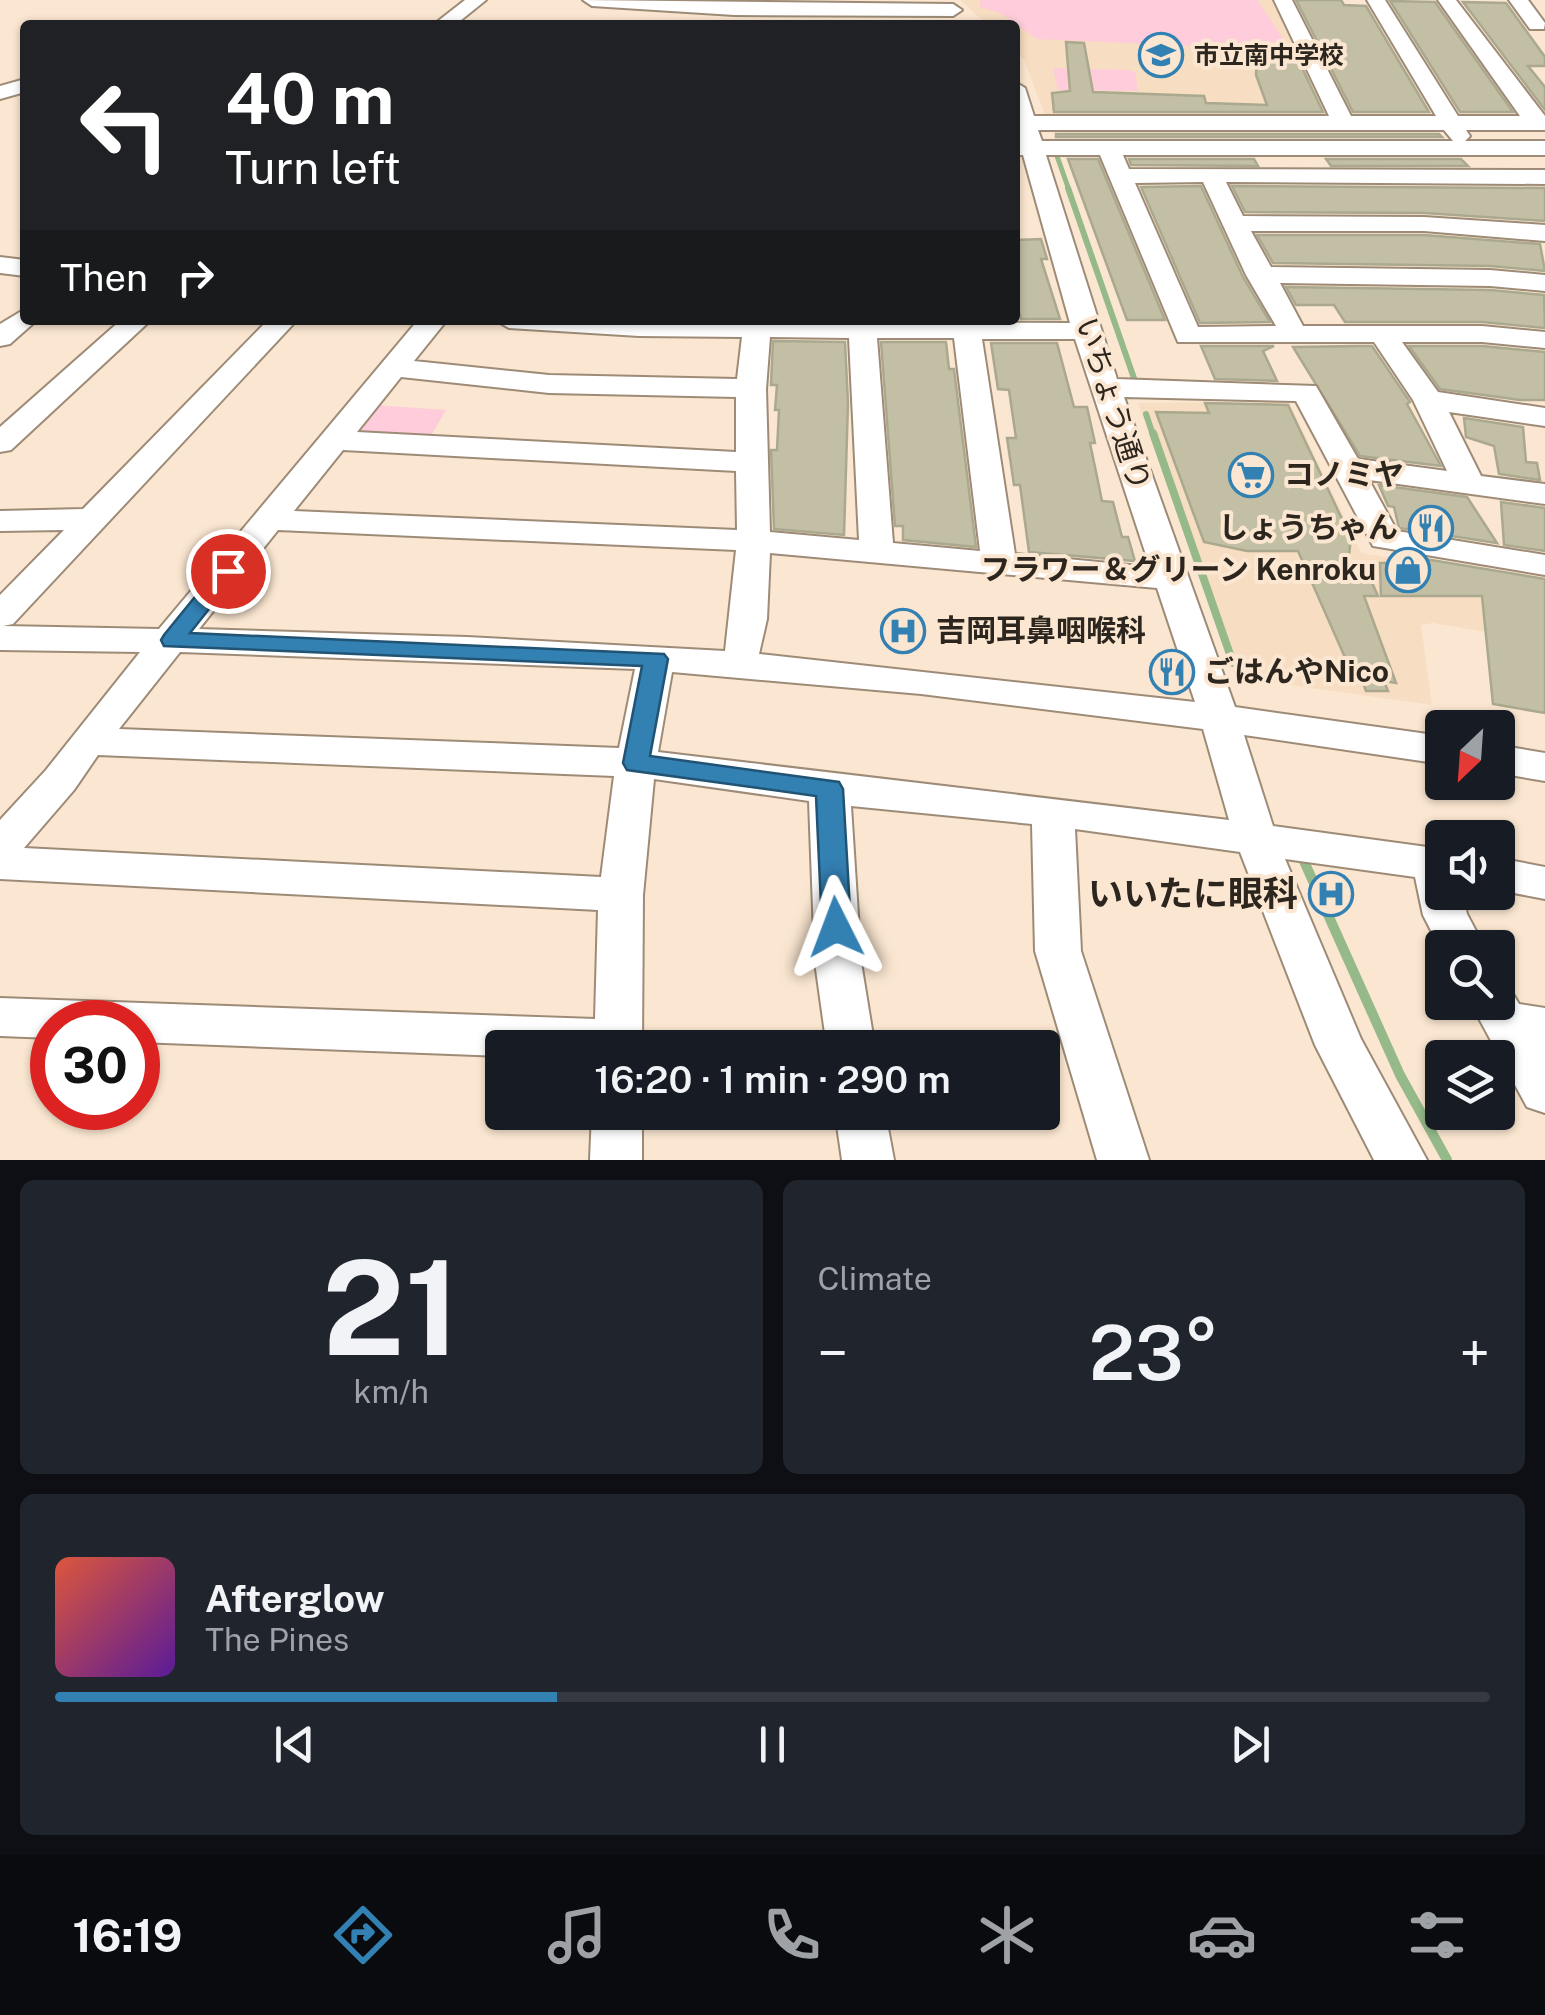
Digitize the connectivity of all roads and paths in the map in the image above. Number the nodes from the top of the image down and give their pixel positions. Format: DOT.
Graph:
graph roads {
  1 [pos="477,0"];
  2 [pos="1282,0"];
  3 [pos="1376,0"];
  4 [pos="1447,0"];
  5 [pos="1518,0"];
  6 [pos="646,2"];
  7 [pos="593,3"];
  8 [pos="834,5"];
  9 [pos="949,5"];
  10 [pos="862,10"];
  11 [pos="666,17"];
  12 [pos="450,20"];
  13 [pos="695,20"];
  14 [pos="876,20"];
  15 [pos="1542,28"];
  16 [pos="1020,114"];
  17 [pos="1343,122"];
  18 [pos="1450,123"];
  19 [pos="1540,123"];
  20 [pos="1025,140"];
  21 [pos="1109,148"];
  22 [pos="1468,148"];
  23 [pos="1545,148"];
  24 [pos="1211,175"];
  25 [pos="1120,176"];
  26 [pos="1489,176"];
  27 [pos="1545,177"];
  28 [pos="1234,223"];
  29 [pos="1545,234"];
  30 [pos="1259,275"];
  31 [pos="1545,283"];
  32 [pos="20,322"];
  33 [pos="131,325"];
  34 [pos="278,325"];
  35 [pos="429,325"];
  36 [pos="590,325"];
  37 [pos="727,325"];
  38 [pos="757,325"];
  39 [pos="862,325"];
  40 [pos="965,325"];
  41 [pos="982,325"];
  42 [pos="1086,331"];
  43 [pos="1294,334"];
  44 [pos="1188,336"];
  45 [pos="1384,337"];
  46 [pos="0,338"];
  47 [pos="1545,340"];
  48 [pos="394,368"];
  49 [pos="751,388"];
  50 [pos="1108,388"];
  51 [pos="1211,390"];
  52 [pos="1428,400"];
  53 [pos="1545,416"];
  54 [pos="332,440"];
  55 [pos="0,444"];
  56 [pos="755,462"];
  57 [pos="1344,467"];
  58 [pos="1470,483"];
  59 [pos="1545,494"];
  60 [pos="93,519"];
  61 [pos="268,520"];
  62 [pos="0,521"];
  63 [pos="753,541"];
  64 [pos="876,552"];
  65 [pos="999,563"];
  66 [pos="1545,565"];
  67 [pos="1171,579"];
  68 [pos="0,619"];
  69 [pos="180,631"];
  70 [pos="0,638"];
  71 [pos="743,651"];
  72 [pos="656,659"];
  73 [pos="1216,706"];
  74 [pos="1425,728"];
  75 [pos="87,741"];
  76 [pos="1515,742"];
  77 [pos="1545,746"];
  78 [pos="1425,747"];
  79 [pos="1515,762"];
  80 [pos="636,763"];
  81 [pos="1545,767"];
  82 [pos="829,789"];
  83 [pos="1054,811"];
  84 [pos="1255,837"];
  85 [pos="0,848"];
  86 [pos="1425,862"];
  87 [pos="0,863"];
  88 [pos="1515,877"];
  89 [pos="1545,883"];
  90 [pos="621,895"];
  91 [pos="0,1016"];
  92 [pos="1514,1020"];
  93 [pos="618,1030"];
  94 [pos="848,1030"];
  95 [pos="485,1038"];
  96 [pos="1545,1092"];
  97 [pos="616,1130"];
  98 [pos="863,1130"];
  99 [pos="616,1160"];
  100 [pos="868,1160"];
  101 [pos="1123,1160"];
  102 [pos="1401,1160"];
  1 -- 12 [label="street"];
  2 -- 17 [label="street"];
  3 -- 18 [label="street"];
  4 -- 19 [label="street"];
  5 -- 15 [label="street"];
  6 -- 7 [label="street"];
  6 -- 11 [label="street"];
  8 -- 10 [label="street"];
  8 -- 11 [label="street"];
  9 -- 10 [label="street"];
  10 -- 14 [label="street"];
  11 -- 13 [label="street"];
  16 -- 20 [label="street, いちょう通り"];
  17 -- 18 [label="street"];
  17 -- 20 [label="street"];
  18 -- 19 [label="street"];
  18 -- 22 [label="street"];
  20 -- 21 [label="street"];
  20 -- 42 [label="street, いちょう通り"];
  21 -- 22 [label="street"];
  21 -- 25 [label="street"];
  22 -- 23 [label="street"];
  22 -- 26 [label="street"];
  24 -- 25 [label="street"];
  24 -- 26 [label="street"];
  24 -- 28 [label="street"];
  25 -- 44 [label="street"];
  26 -- 27 [label="street"];
  28 -- 29 [label="street"];
  28 -- 30 [label="street"];
  30 -- 31 [label="street"];
  30 -- 43 [label="street"];
  32 -- 46 [label="street"];
  33 -- 55 [label="street"];
  34 -- 60 [label="street"];
  35 -- 48 [label="street"];
  36 -- 37 [label="street"];
  38 -- 49 [label="street"];
  39 -- 64 [label="street"];
  40 -- 65 [label="street"];
  41 -- 42 [label="street"];
  42 -- 50 [label="street, いちょう通り"];
  43 -- 44 [label="street"];
  43 -- 45 [label="street"];
  44 -- 51 [label="street"];
  45 -- 47 [label="street"];
  45 -- 52 [label="street"];
  48 -- 49 [label="street"];
  48 -- 54 [label="street"];
  49 -- 56 [label="street"];
  50 -- 51 [label="street"];
  50 -- 67 [label="street, いちょう通り"];
  51 -- 57 [label="street"];
  52 -- 53 [label="street"];
  52 -- 58 [label="street"];
  54 -- 56 [label="street"];
  54 -- 61 [label="street"];
  56 -- 63 [label="street"];
  57 -- 58 [label="street"];
  57 -- 66 [label="street"];
  58 -- 59 [label="street"];
  60 -- 62 [label="street"];
  60 -- 68 [label="street"];
  61 -- 63 [label="street"];
  61 -- 69 [label="street"];
  63 -- 64 [label="street"];
  63 -- 71 [label="street"];
  64 -- 65 [label="street"];
  65 -- 67 [label="street"];
  67 -- 73 [label="street, いちょう通り"];
  68 -- 69 [label="street"];
  69 -- 70 [label="street"];
  69 -- 71 [label="street"];
  69 -- 72 [label="street"];
  69 -- 75 [label="street"];
  71 -- 73 [label="street"];
  72 -- 73 [label="street"];
  72 -- 80 [label="street"];
  73 -- 74 [label="street"];
  73 -- 78 [label="street"];
  73 -- 84 [label="street, いちょう通り"];
  75 -- 80 [label="street"];
  75 -- 85 [label="street"];
  76 -- 77 [label="street"];
  79 -- 81 [label="street"];
  80 -- 82 [label="street"];
  80 -- 90 [label="street"];
  82 -- 83 [label="street"];
  82 -- 94 [label="street"];
  83 -- 84 [label="street"];
  83 -- 101 [label="street"];
  84 -- 86 [label="street"];
  84 -- 102 [label="street, いちょう通り"];
  87 -- 90 [label="street"];
  88 -- 89 [label="street"];
  90 -- 93 [label="street"];
  91 -- 95 [label="street"];
  92 -- 96 [label="street"];
  97 -- 99 [label="street"];
  98 -- 100 [label="street"];
}
